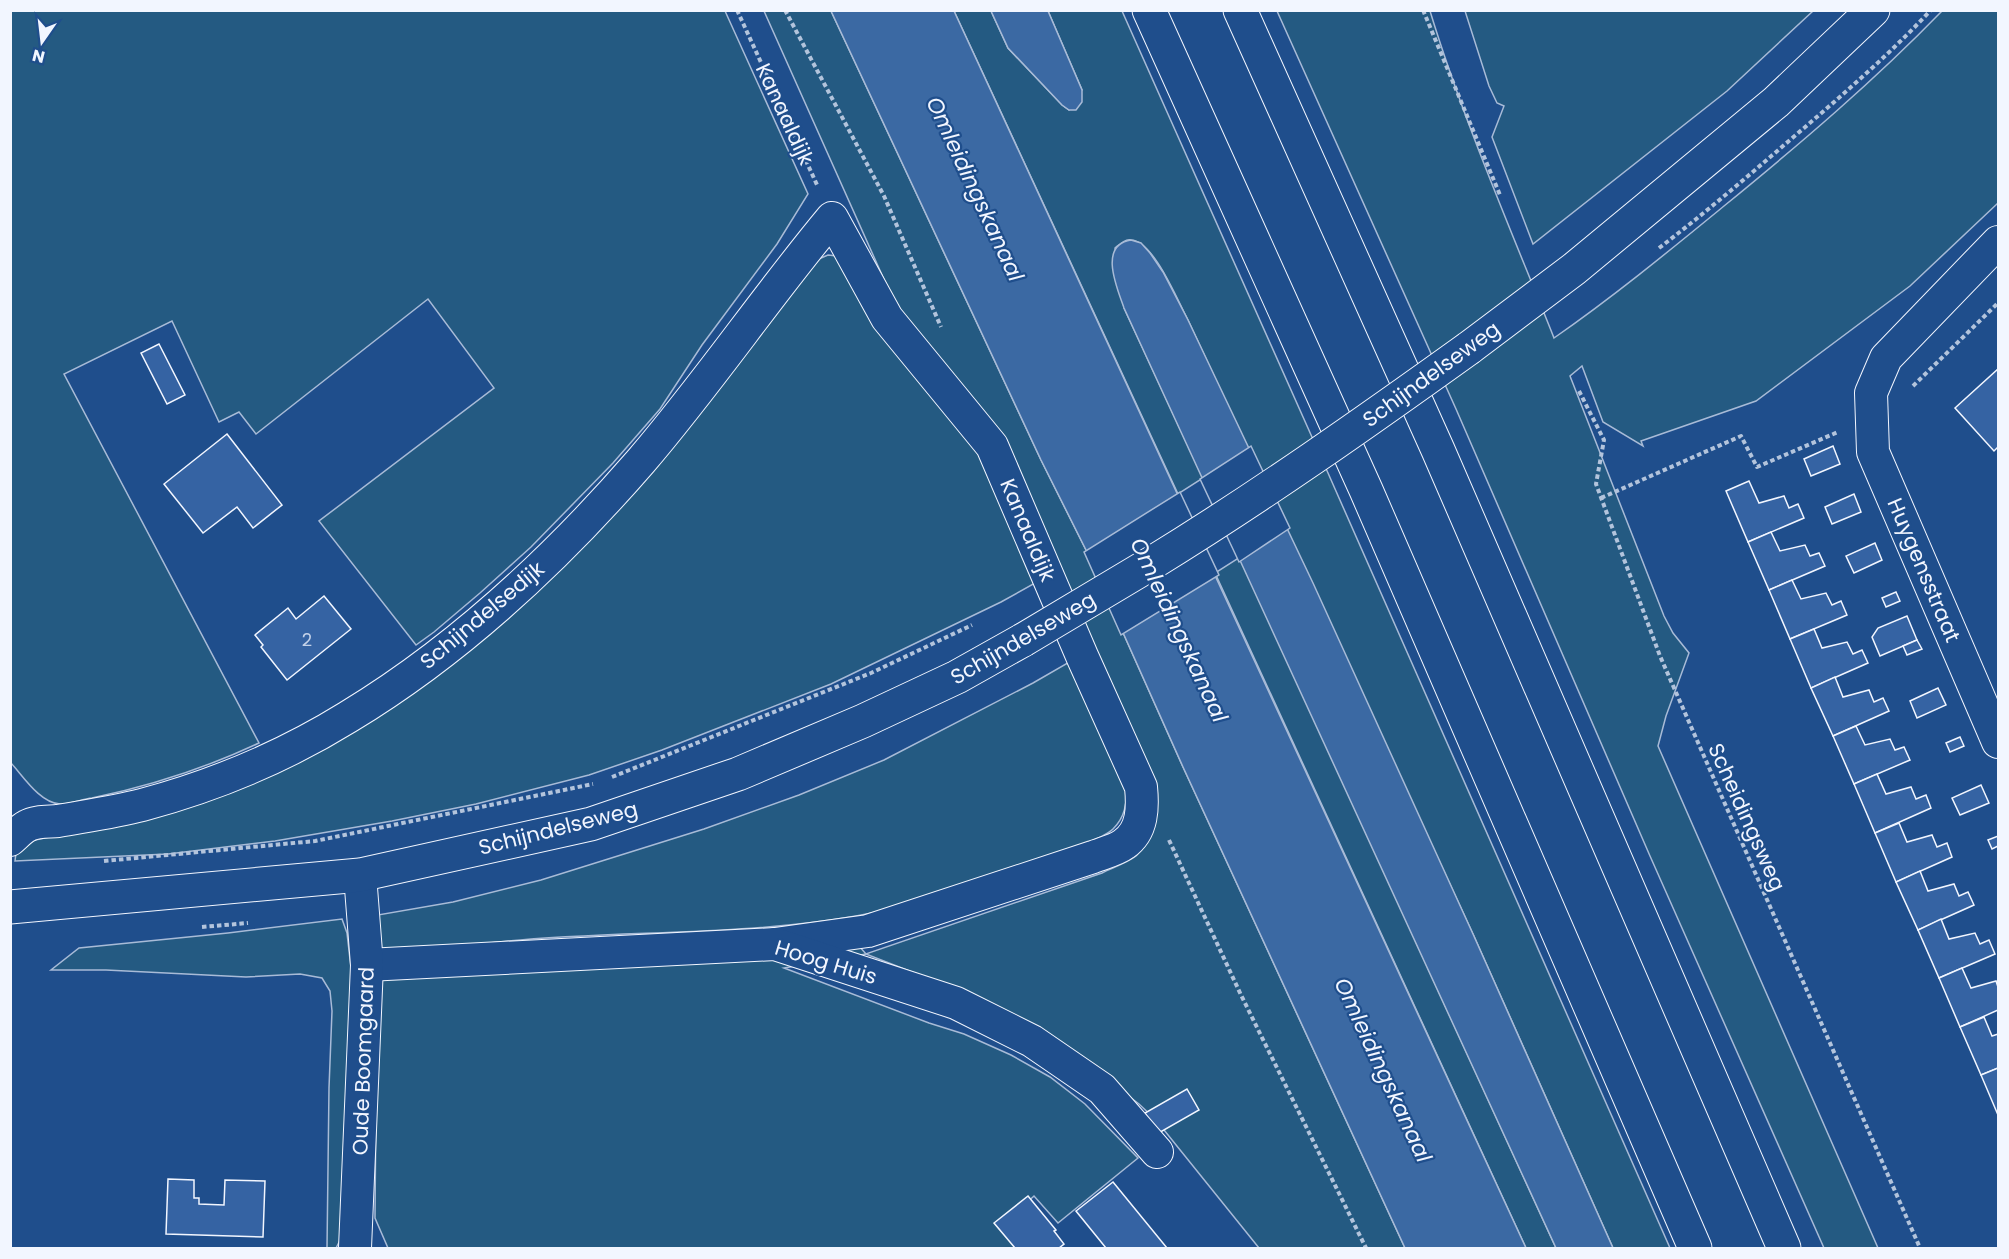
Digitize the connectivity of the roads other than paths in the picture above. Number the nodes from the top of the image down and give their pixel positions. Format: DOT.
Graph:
graph roads {
  1 [pos="1149,10"];
  2 [pos="1240,10"];
  3 [pos="1873,10"];
  4 [pos="832,218"];
  5 [pos="1998,242"];
  6 [pos="1998,742"];
  7 [pos="10,840"];
  8 [pos="360,875"];
  9 [pos="10,907"];
  10 [pos="775,944"];
  11 [pos="367,965"];
  12 [pos="1157,1152"];
  13 [pos="355,1248"];
  14 [pos="1695,1248"];
  15 [pos="1784,1248"];
  1 -- 14 [label="main road"];
  2 -- 15 [label="main road"];
  3 -- 8 [label="main road, Schijndelseweg, bridge"];
  4 -- 7 [label="street, Schijndelsedijk"];
  4 -- 10 [label="street, Kanaaldijk"];
  5 -- 6 [label="street, Huygensstraat"];
  8 -- 9 [label="main road, Schijndelseweg"];
  8 -- 11 [label="street, Oude Boomgaard"];
  10 -- 11 [label="street, Hoog Huis"];
  10 -- 12 [label="street, Hoog Huis"];
  11 -- 13 [label="street, Oude Boomgaard"];
}
